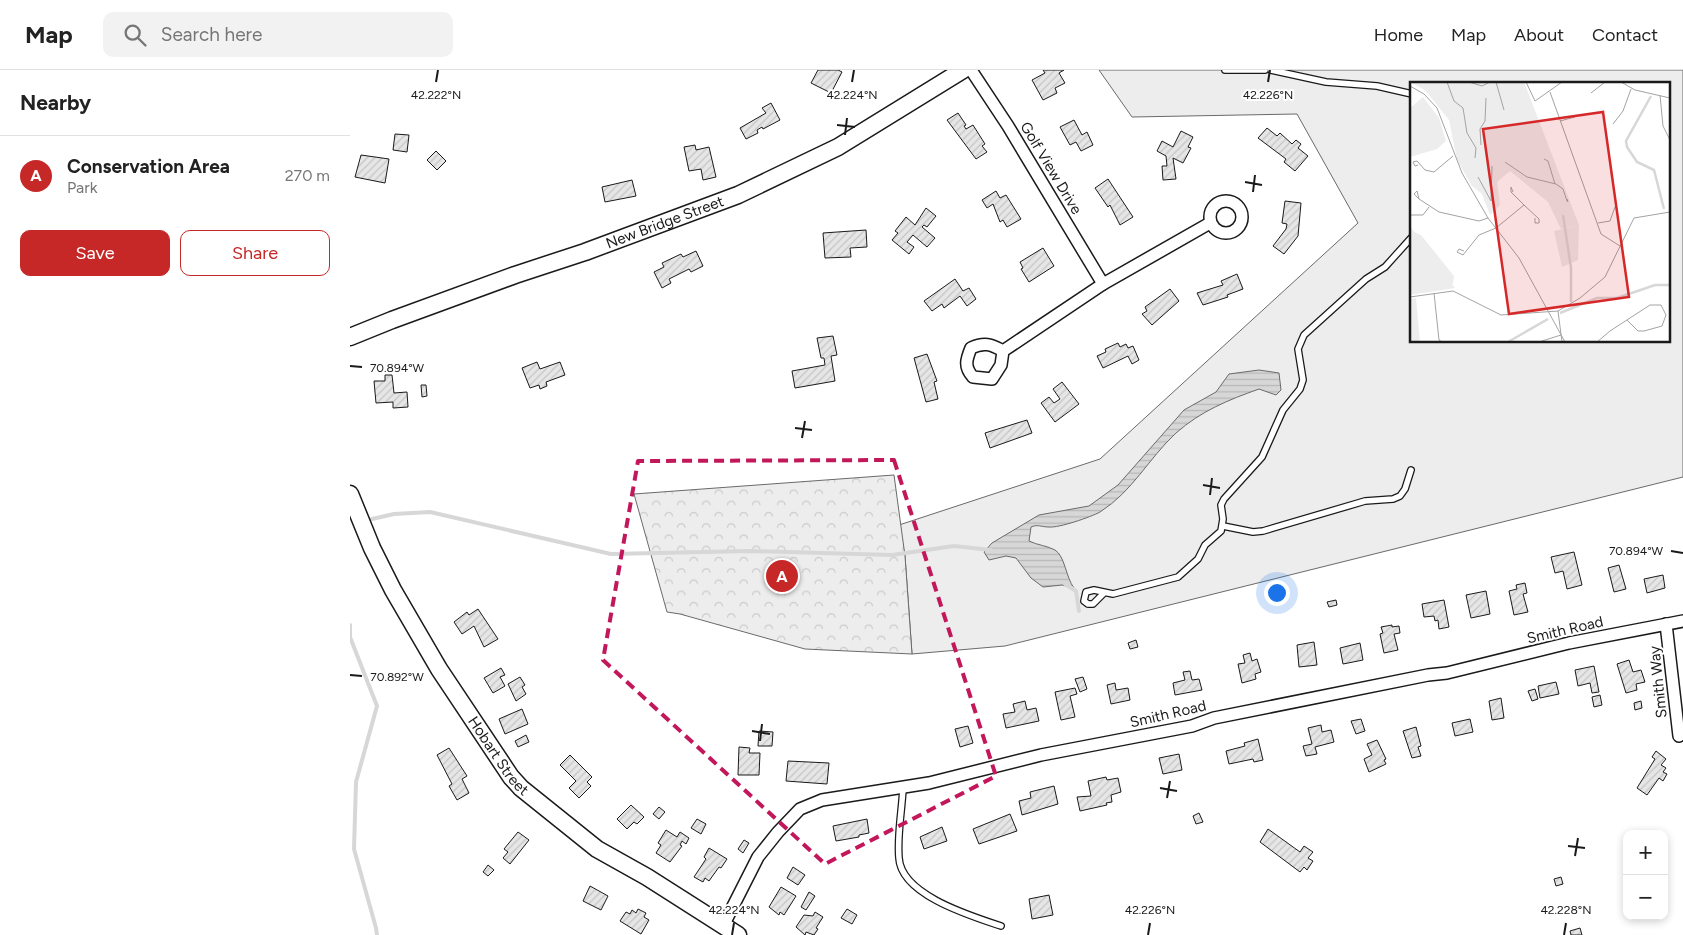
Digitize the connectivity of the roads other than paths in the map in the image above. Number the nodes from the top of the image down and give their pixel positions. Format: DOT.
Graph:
graph roads {
  1 [pos="963,70"];
  2 [pos="971,70"];
  3 [pos="1225,70"];
  4 [pos="1265,70"];
  5 [pos="1271,70"];
  6 [pos="1410,94"];
  7 [pos="1210,223"];
  8 [pos="1410,239"];
  9 [pos="1103,284"];
  10 [pos="350,338"];
  11 [pos="1003,351"];
  12 [pos="1411,470"];
  13 [pos="350,494"];
  14 [pos="1223,526"];
  15 [pos="1104,592"];
  16 [pos="1683,621"];
  17 [pos="1666,624"];
  18 [pos="1679,736"];
  19 [pos="903,788"];
  20 [pos="723,926"];
  21 [pos="1001,926"];
  22 [pos="738,935"];
  1 -- 10 [label="street, New Bridge Street"];
  2 -- 9 [label="street, Golf View Drive"];
  3 -- 4 [label="lane"];
  5 -- 6 [label="lane"];
  7 -- 9 [label="street"];
  8 -- 14 [label="lane"];
  9 -- 11 [label="street"];
  12 -- 14 [label="lane"];
  13 -- 20 [label="street, Hobart Street"];
  14 -- 15 [label="lane"];
  16 -- 17 [label="street, Smith Road"];
  17 -- 18 [label="street, Smith Way"];
  17 -- 19 [label="street, Smith Road"];
  19 -- 20 [label="street, Smith Road"];
  19 -- 21 [label="lane"];
  20 -- 22 [label="street, Hobart Street"];
}
